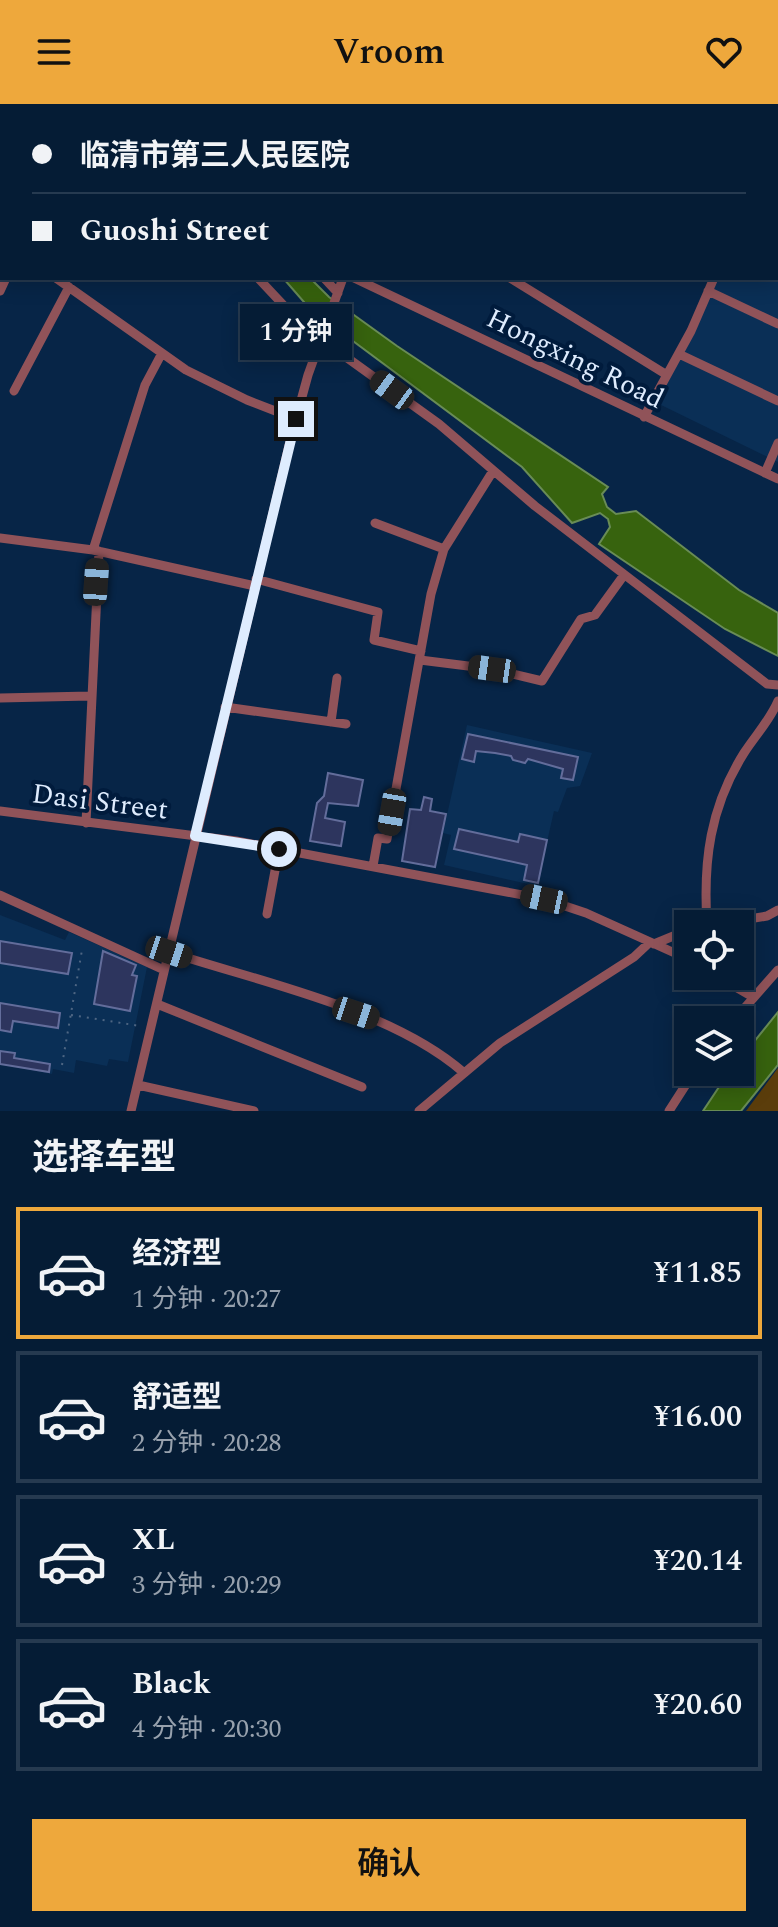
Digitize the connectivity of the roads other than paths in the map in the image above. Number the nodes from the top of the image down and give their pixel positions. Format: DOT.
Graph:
graph roads {
  1 [pos="59,280"];
  2 [pos="260,280"];
  3 [pos="326,280"];
  4 [pos="342,280"];
  5 [pos="358,280"];
  6 [pos="513,280"];
  7 [pos="713,280"];
  8 [pos="69,287"];
  9 [pos="708,291"];
  10 [pos="338,293"];
  11 [pos="778,324"];
  12 [pos="321,339"];
  13 [pos="162,353"];
  14 [pos="679,354"];
  15 [pos="667,375"];
  16 [pos="14,391"];
  17 [pos="778,401"];
  18 [pos="644,417"];
  19 [pos="296,419"];
  20 [pos="778,443"];
  21 [pos="493,471"];
  22 [pos="765,473"];
  23 [pos="778,479"];
  24 [pos="375,523"];
  25 [pos="0,538"];
  26 [pos="444,549"];
  27 [pos="96,551"];
  28 [pos="624,575"];
  29 [pos="255,583"];
  30 [pos="421,655"];
  31 [pos="337,678"];
  32 [pos="772,685"];
  33 [pos="778,693"];
  34 [pos="90,696"];
  35 [pos="0,698"];
  36 [pos="778,702"];
  37 [pos="225,707"];
  38 [pos="331,722"];
  39 [pos="346,724"];
  40 [pos="0,811"];
  41 [pos="86,823"];
  42 [pos="195,836"];
  43 [pos="279,849"];
  44 [pos="373,866"];
  45 [pos="0,895"];
  46 [pos="707,910"];
  47 [pos="778,910"];
  48 [pos="267,914"];
  49 [pos="754,918"];
  50 [pos="674,935"];
  51 [pos="652,943"];
  52 [pos="169,952"];
  53 [pos="674,953"];
  54 [pos="164,970"];
  55 [pos="778,970"];
  56 [pos="741,990"];
  57 [pos="753,997"];
  58 [pos="157,1004"];
  59 [pos="746,1006"];
  60 [pos="463,1072"];
  61 [pos="138,1085"];
  62 [pos="685,1086"];
  63 [pos="362,1087"];
  64 [pos="131,1111"];
  65 [pos="254,1111"];
  66 [pos="419,1111"];
  67 [pos="669,1111"];
  1 -- 8 [label="street"];
  2 -- 12 [label="street"];
  3 -- 10 [label="street"];
  4 -- 10 [label="street"];
  5 -- 18 [label="street, Hongxing Road"];
  6 -- 15 [label="street"];
  7 -- 9 [label="street"];
  8 -- 13 [label="street"];
  8 -- 16 [label="street"];
  9 -- 11 [label="street"];
  9 -- 14 [label="street"];
  10 -- 12 [label="street"];
  12 -- 19 [label="street"];
  12 -- 21 [label="street"];
  13 -- 19 [label="street"];
  13 -- 27 [label="street"];
  14 -- 15 [label="street"];
  14 -- 17 [label="street"];
  15 -- 18 [label="street"];
  18 -- 22 [label="street, Hongxing Road"];
  19 -- 29 [label="street"];
  20 -- 22 [label="street"];
  21 -- 26 [label="street"];
  21 -- 28 [label="street"];
  22 -- 23 [label="street, Hongxing Road"];
  24 -- 26 [label="street"];
  25 -- 27 [label="street"];
  26 -- 30 [label="street"];
  27 -- 29 [label="street"];
  27 -- 34 [label="street"];
  28 -- 30 [label="street"];
  28 -- 32 [label="street"];
  29 -- 30 [label="street"];
  29 -- 37 [label="street"];
  30 -- 44 [label="street"];
  31 -- 38 [label="street"];
  32 -- 33 [label="street"];
  34 -- 35 [label="street"];
  34 -- 41 [label="street"];
  36 -- 46 [label="street"];
  37 -- 38 [label="street"];
  37 -- 42 [label="street"];
  38 -- 39 [label="street"];
  40 -- 41 [label="street, Dasi Street"];
  41 -- 42 [label="street, Dasi Street"];
  42 -- 43 [label="street, Dasi Street"];
  42 -- 52 [label="street"];
  43 -- 44 [label="street, Dasi Street"];
  43 -- 48 [label="street"];
  44 -- 51 [label="street, Dasi Street"];
  45 -- 54 [label="street"];
  47 -- 49 [label="street"];
  50 -- 51 [label="street"];
  51 -- 53 [label="street, Dasi Street"];
  51 -- 60 [label="street"];
  52 -- 54 [label="street"];
  52 -- 60 [label="street"];
  54 -- 58 [label="street"];
  55 -- 57 [label="street"];
  56 -- 57 [label="street"];
  57 -- 59 [label="street"];
  58 -- 61 [label="street"];
  58 -- 63 [label="street"];
  60 -- 66 [label="street"];
  61 -- 64 [label="street"];
  61 -- 65 [label="street"];
  62 -- 67 [label="street"];
}
